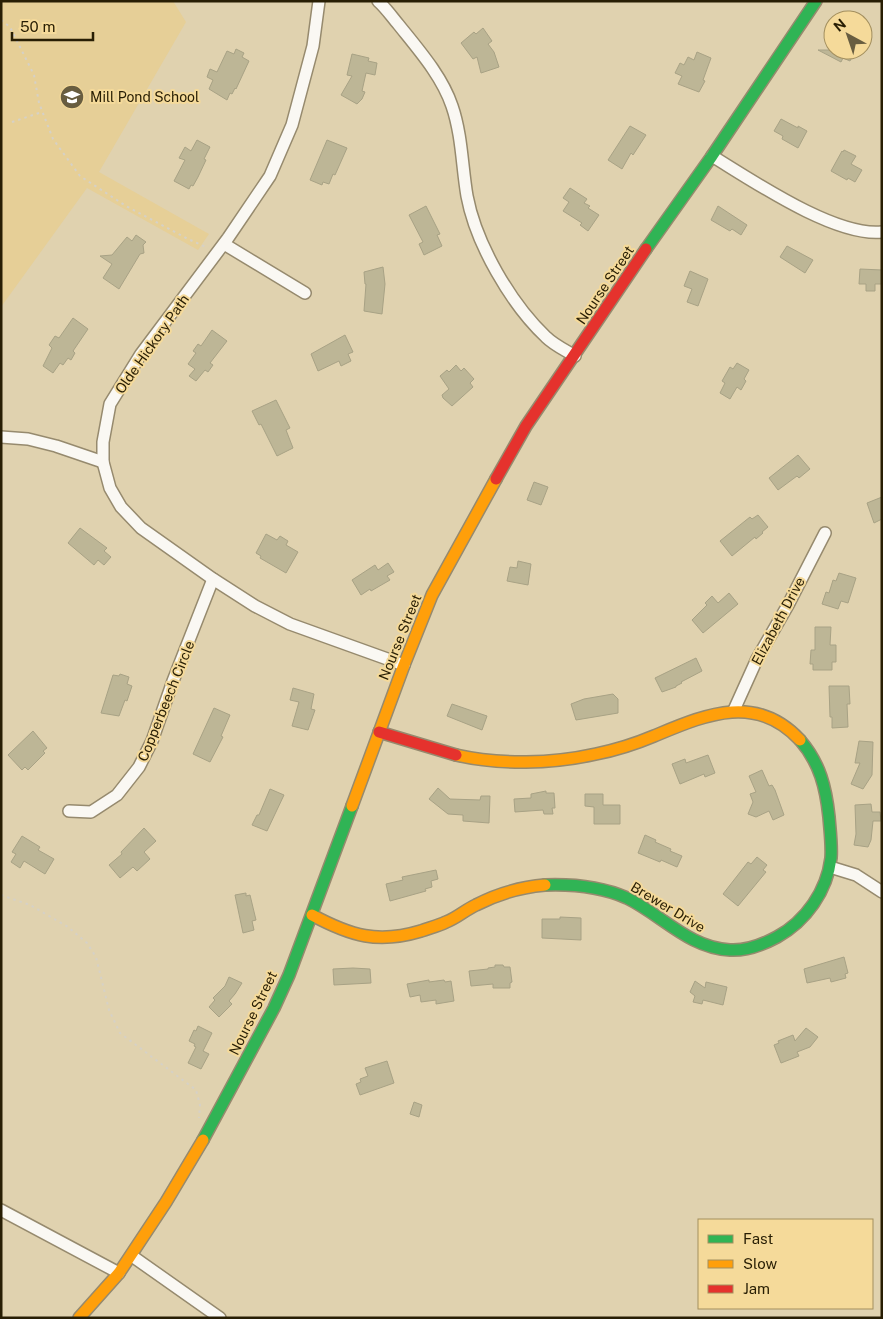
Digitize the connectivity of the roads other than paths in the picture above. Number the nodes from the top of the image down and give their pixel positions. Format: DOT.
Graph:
graph roads {
  1 [pos="319,1"];
  2 [pos="378,1"];
  3 [pos="816,1"];
  4 [pos="712,156"];
  5 [pos="882,232"];
  6 [pos="221,248"];
  7 [pos="304,293"];
  8 [pos="575,356"];
  9 [pos="1,437"];
  10 [pos="103,462"];
  11 [pos="825,533"];
  12 [pos="213,579"];
  13 [pos="404,665"];
  14 [pos="734,710"];
  15 [pos="379,732"];
  16 [pos="69,812"];
  17 [pos="830,867"];
  18 [pos="882,892"];
  19 [pos="312,915"];
  20 [pos="1,1210"];
  21 [pos="132,1256"];
  22 [pos="120,1273"];
  23 [pos="79,1318"];
  24 [pos="220,1318"];
  1 -- 6 [label="street, Olde Hickory Path"];
  2 -- 8 [label="street"];
  3 -- 4 [label="main road, Nourse Street"];
  4 -- 5 [label="street"];
  4 -- 8 [label="main road, Nourse Street"];
  6 -- 7 [label="street"];
  6 -- 10 [label="street, Olde Hickory Path"];
  8 -- 13 [label="main road, Nourse Street"];
  9 -- 10 [label="street"];
  10 -- 12 [label="street, Olde Hickory Path"];
  11 -- 14 [label="street, Elizabeth Drive"];
  12 -- 13 [label="street, Olde Hickory Path"];
  12 -- 16 [label="street, Copperbeech Circle"];
  13 -- 15 [label="main road, Nourse Street"];
  14 -- 15 [label="main road, Brewer Drive"];
  14 -- 17 [label="main road, Brewer Drive"];
  15 -- 19 [label="main road, Nourse Street"];
  17 -- 18 [label="street"];
  17 -- 19 [label="main road, Brewer Drive"];
  19 -- 21 [label="main road, Nourse Street"];
  20 -- 22 [label="street"];
  21 -- 22 [label="main road, Nourse Street"];
  21 -- 24 [label="street"];
  22 -- 23 [label="main road, Nourse Street"];
}
